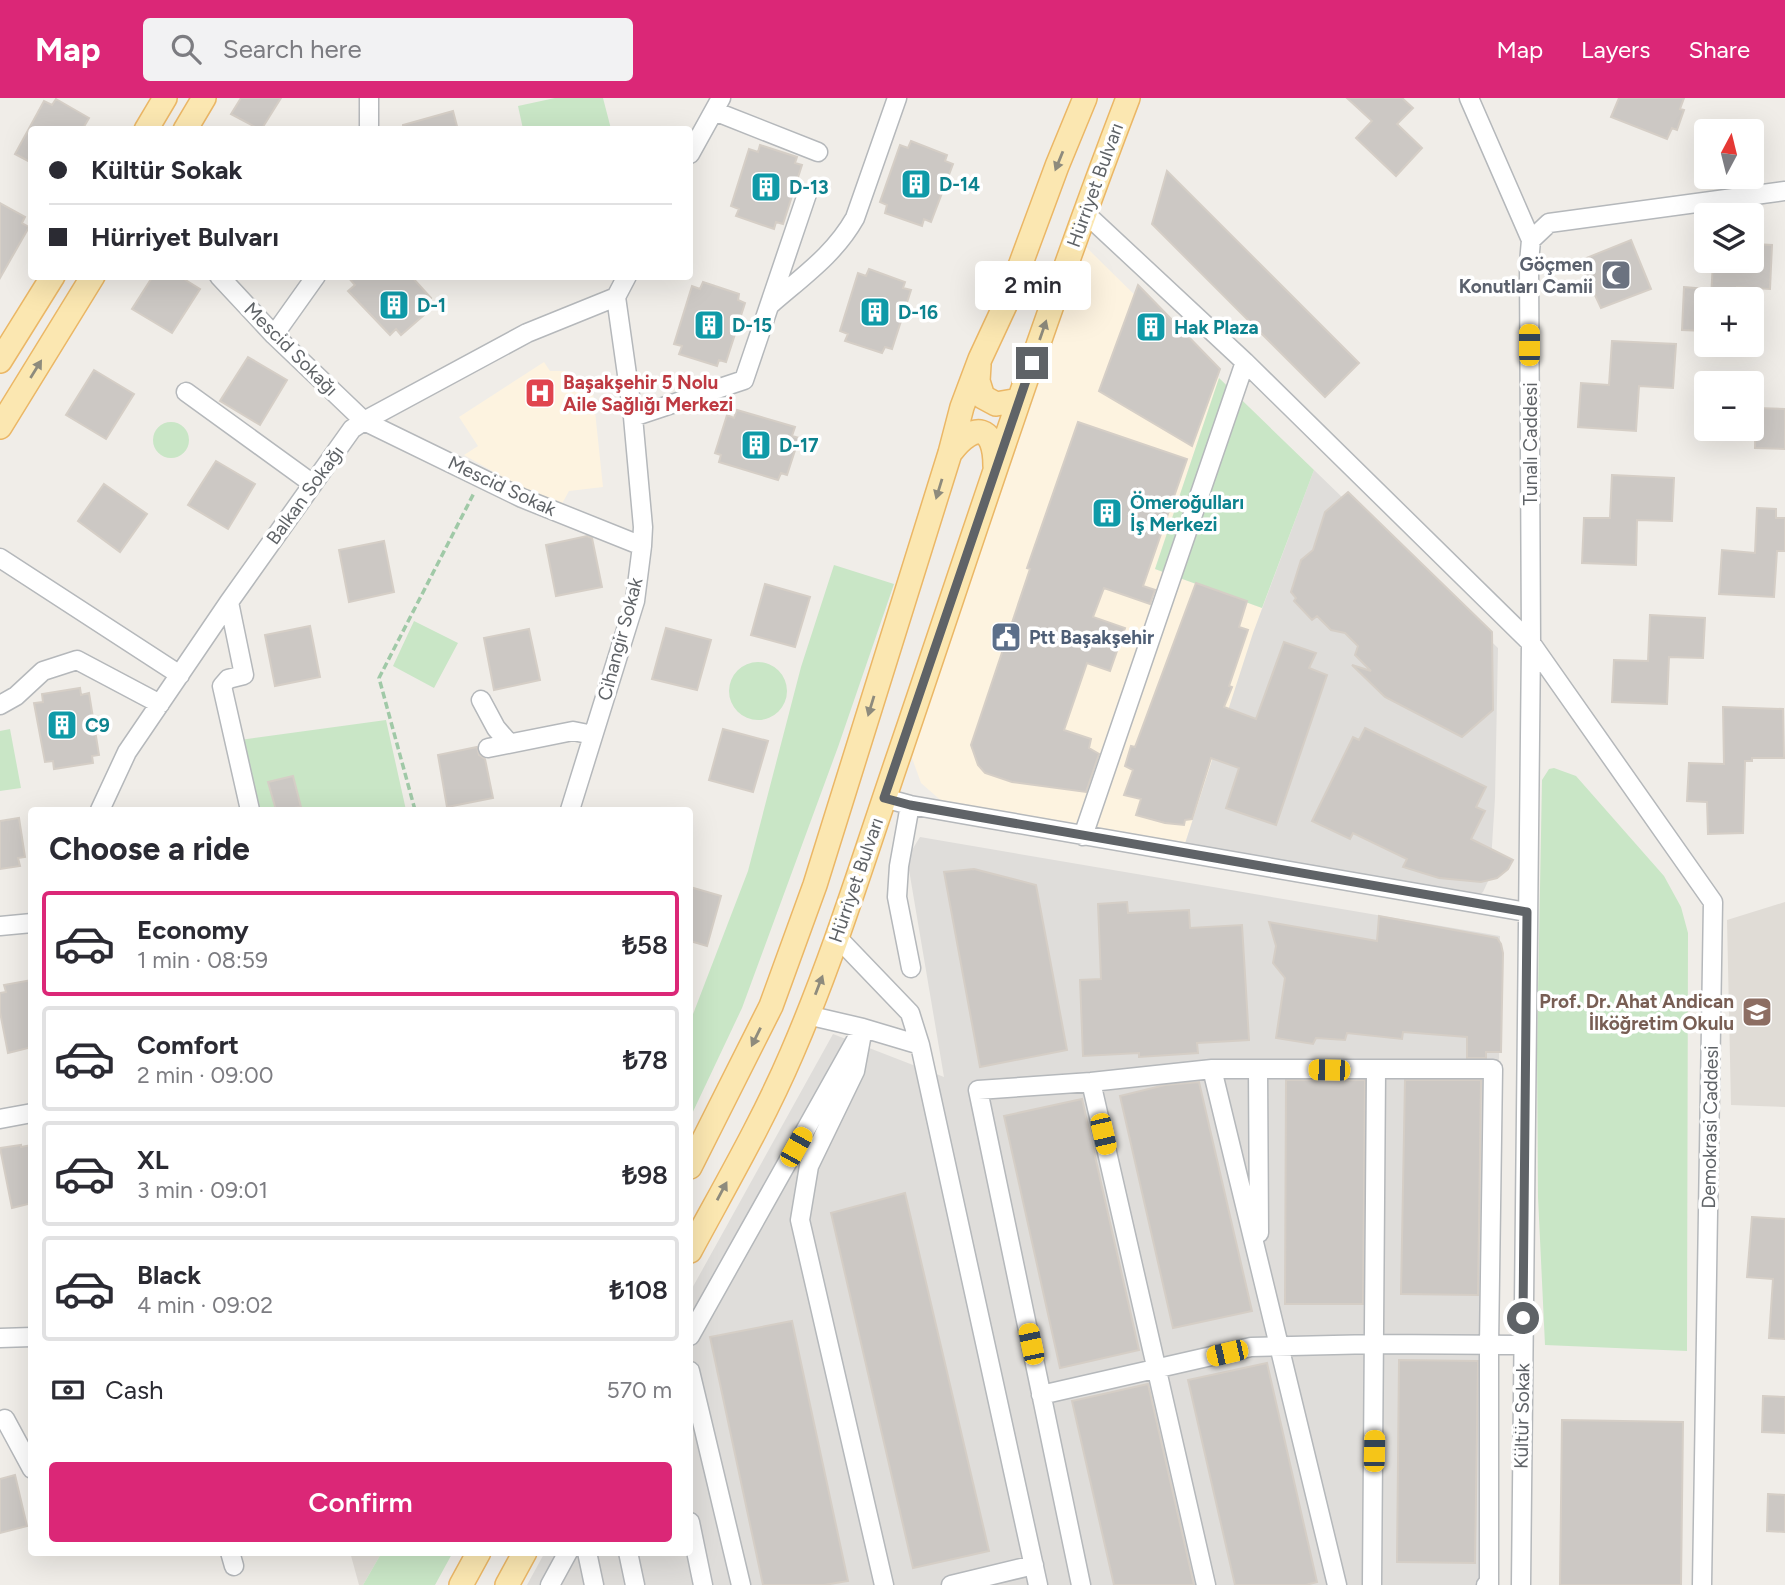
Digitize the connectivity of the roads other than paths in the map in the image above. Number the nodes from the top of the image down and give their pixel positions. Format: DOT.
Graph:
graph roads {
  1 [pos="165,98"];
  2 [pos="204,98"];
  3 [pos="369,98"];
  4 [pos="897,98"];
  5 [pos="1085,98"];
  6 [pos="1128,98"];
  7 [pos="1469,98"];
  8 [pos="717,105"];
  9 [pos="148,126"];
  10 [pos="187,126"];
  11 [pos="369,126"];
  12 [pos="693,149"];
  13 [pos="818,152"];
  14 [pos="1785,191"];
  15 [pos="807,194"];
  16 [pos="1084,212"];
  17 [pos="1531,240"];
  18 [pos="51,280"];
  19 [pos="91,280"];
  20 [pos="223,280"];
  21 [pos="313,280"];
  22 [pos="625,280"];
  23 [pos="616,297"];
  24 [pos="771,304"];
  25 [pos="274,335"];
  26 [pos="980,359"];
  27 [pos="0,361"];
  28 [pos="1245,362"];
  29 [pos="186,392"];
  30 [pos="1019,400"];
  31 [pos="633,417"];
  32 [pos="364,421"];
  33 [pos="0,427"];
  34 [pos="950,453"];
  35 [pos="996,472"];
  36 [pos="313,484"];
  37 [pos="642,546"];
  38 [pos="0,558"];
  39 [pos="229,602"];
  40 [pos="1531,643"];
  41 [pos="180,675"];
  42 [pos="481,700"];
  43 [pos="160,704"];
  44 [pos="0,705"];
  45 [pos="593,735"];
  46 [pos="509,743"];
  47 [pos="488,748"];
  48 [pos="884,798"];
  49 [pos="910,805"];
  50 [pos="101,807"];
  51 [pos="249,807"];
  52 [pos="571,807"];
  53 [pos="1083,836"];
  54 [pos="1527,912"];
  55 [pos="28,923"];
  56 [pos="0,926"];
  57 [pos="838,938"];
  58 [pos="911,968"];
  59 [pos="807,1016"];
  60 [pos="863,1028"];
  61 [pos="920,1045"];
  62 [pos="1212,1069"];
  63 [pos="1258,1069"];
  64 [pos="1376,1071"];
  65 [pos="1091,1082"];
  66 [pos="28,1114"];
  67 [pos="0,1119"];
  68 [pos="693,1161"];
  69 [pos="693,1245"];
  70 [pos="1259,1265"];
  71 [pos="693,1331"];
  72 [pos="27,1337"];
  73 [pos="0,1338"];
  74 [pos="1376,1344"];
  75 [pos="1279,1345"];
  76 [pos="1489,1345"];
  77 [pos="1523,1345"];
  78 [pos="0,1350"];
  79 [pos="1157,1369"];
  80 [pos="693,1384"];
  81 [pos="1041,1395"];
  82 [pos="5,1419"];
  83 [pos="28,1462"];
  84 [pos="693,1537"];
  85 [pos="477,1556"];
  86 [pos="523,1556"];
  87 [pos="566,1556"];
  88 [pos="588,1556"];
  89 [pos="629,1556"];
  90 [pos="1034,1565"];
  91 [pos="461,1585"];
  92 [pos="507,1585"];
  93 [pos="550,1585"];
  94 [pos="594,1585"];
  95 [pos="635,1585"];
  96 [pos="703,1585"];
  97 [pos="741,1585"];
  98 [pos="884,1585"];
  99 [pos="951,1585"];
  100 [pos="1038,1585"];
  101 [pos="1080,1585"];
  102 [pos="1206,1585"];
  103 [pos="1337,1585"];
  104 [pos="1372,1585"];
  105 [pos="1486,1585"];
  106 [pos="1521,1585"];
  107 [pos="1702,1585"];
  1 -- 9 [label="main road"];
  2 -- 10 [label="main road"];
  3 -- 11 [label="street"];
  4 -- 24 [label="street"];
  5 -- 26 [label="main road, Hürriyet Bulvarı, one-way"];
  6 -- 16 [label="main road, Hürriyet Bulvarı"];
  7 -- 17 [label="street"];
  8 -- 12 [label="street"];
  8 -- 13 [label="street"];
  14 -- 17 [label="street"];
  15 -- 24 [label="street"];
  16 -- 28 [label="street, Demokrasi Caddesi"];
  30 -- 16 [label="main road, Hürriyet Bulvarı, one-way"];
  17 -- 40 [label="street, Tunalı Caddesi"];
  18 -- 27 [label="main road"];
  33 -- 19 [label="main road, one-way"];
  20 -- 25 [label="street, Mescid Sokağı"];
  21 -- 25 [label="street"];
  22 -- 23 [label="street"];
  23 -- 31 [label="street, Cihangir Sokak"];
  23 -- 32 [label="street, Balkan Sokağı"];
  24 -- 31 [label="street"];
  25 -- 32 [label="street, Mescid Sokağı"];
  26 -- 30 [label="main road"];
  26 -- 34 [label="main road, Hürriyet Bulvarı"];
  28 -- 40 [label="street, Demokrasi Caddesi"];
  28 -- 53 [label="street"];
  29 -- 36 [label="street"];
  30 -- 35 [label="main road, Hürriyet Bulvarı"];
  31 -- 37 [label="street, Cihangir Sokak"];
  32 -- 36 [label="street, Balkan Sokağı"];
  32 -- 37 [label="street, Mescid Sokak"];
  34 -- 35 [label="main road"];
  34 -- 68 [label="main road, Hürriyet Bulvarı, one-way"];
  35 -- 48 [label="main road, Hürriyet Bulvarı"];
  36 -- 39 [label="street, Balkan Sokağı"];
  37 -- 45 [label="street, Cihangir Sokak"];
  38 -- 41 [label="street"];
  39 -- 41 [label="street, Balkan Sokağı"];
  39 -- 51 [label="street"];
  40 -- 54 [label="street, Tunalı Caddesi"];
  40 -- 107 [label="street, Demokrasi Caddesi"];
  41 -- 43 [label="street, Balkan Sokağı"];
  42 -- 46 [label="street"];
  43 -- 44 [label="street"];
  43 -- 50 [label="street, Balkan Sokağı"];
  45 -- 46 [label="street"];
  45 -- 52 [label="street, Cihangir Sokak"];
  46 -- 47 [label="street"];
  48 -- 49 [label="street"];
  48 -- 57 [label="main road, Hürriyet Bulvarı"];
  49 -- 53 [label="street"];
  49 -- 58 [label="street"];
  53 -- 54 [label="street"];
  54 -- 77 [label="street, Kültür Sokak"];
  55 -- 56 [label="street"];
  59 -- 57 [label="main road, Hürriyet Bulvarı, one-way"];
  57 -- 61 [label="street"];
  59 -- 60 [label="street"];
  69 -- 59 [label="main road, Hürriyet Bulvarı, one-way"];
  60 -- 61 [label="street"];
  60 -- 71 [label="street"];
  60 -- 98 [label="street"];
  61 -- 90 [label="street"];
  62 -- 63 [label="street"];
  62 -- 65 [label="street"];
  62 -- 70 [label="street"];
  63 -- 64 [label="street"];
  63 -- 70 [label="street"];
  64 -- 74 [label="street"];
  64 -- 76 [label="street"];
  65 -- 79 [label="street"];
  65 -- 81 [label="street"];
  66 -- 67 [label="street"];
  70 -- 75 [label="street"];
  72 -- 73 [label="street"];
  72 -- 78 [label="street"];
  74 -- 75 [label="street"];
  74 -- 76 [label="street"];
  74 -- 104 [label="street"];
  75 -- 79 [label="street"];
  75 -- 103 [label="street"];
  76 -- 77 [label="street"];
  76 -- 105 [label="street"];
  77 -- 106 [label="street, Kültür Sokak"];
  79 -- 81 [label="street"];
  79 -- 102 [label="street"];
  80 -- 97 [label="street"];
  81 -- 101 [label="street"];
  82 -- 83 [label="street"];
  84 -- 96 [label="street"];
  85 -- 91 [label="main road"];
  86 -- 92 [label="main road"];
  87 -- 93 [label="street"];
  88 -- 94 [label="street"];
  89 -- 95 [label="street"];
  90 -- 99 [label="street"];
  90 -- 100 [label="street"];
}
